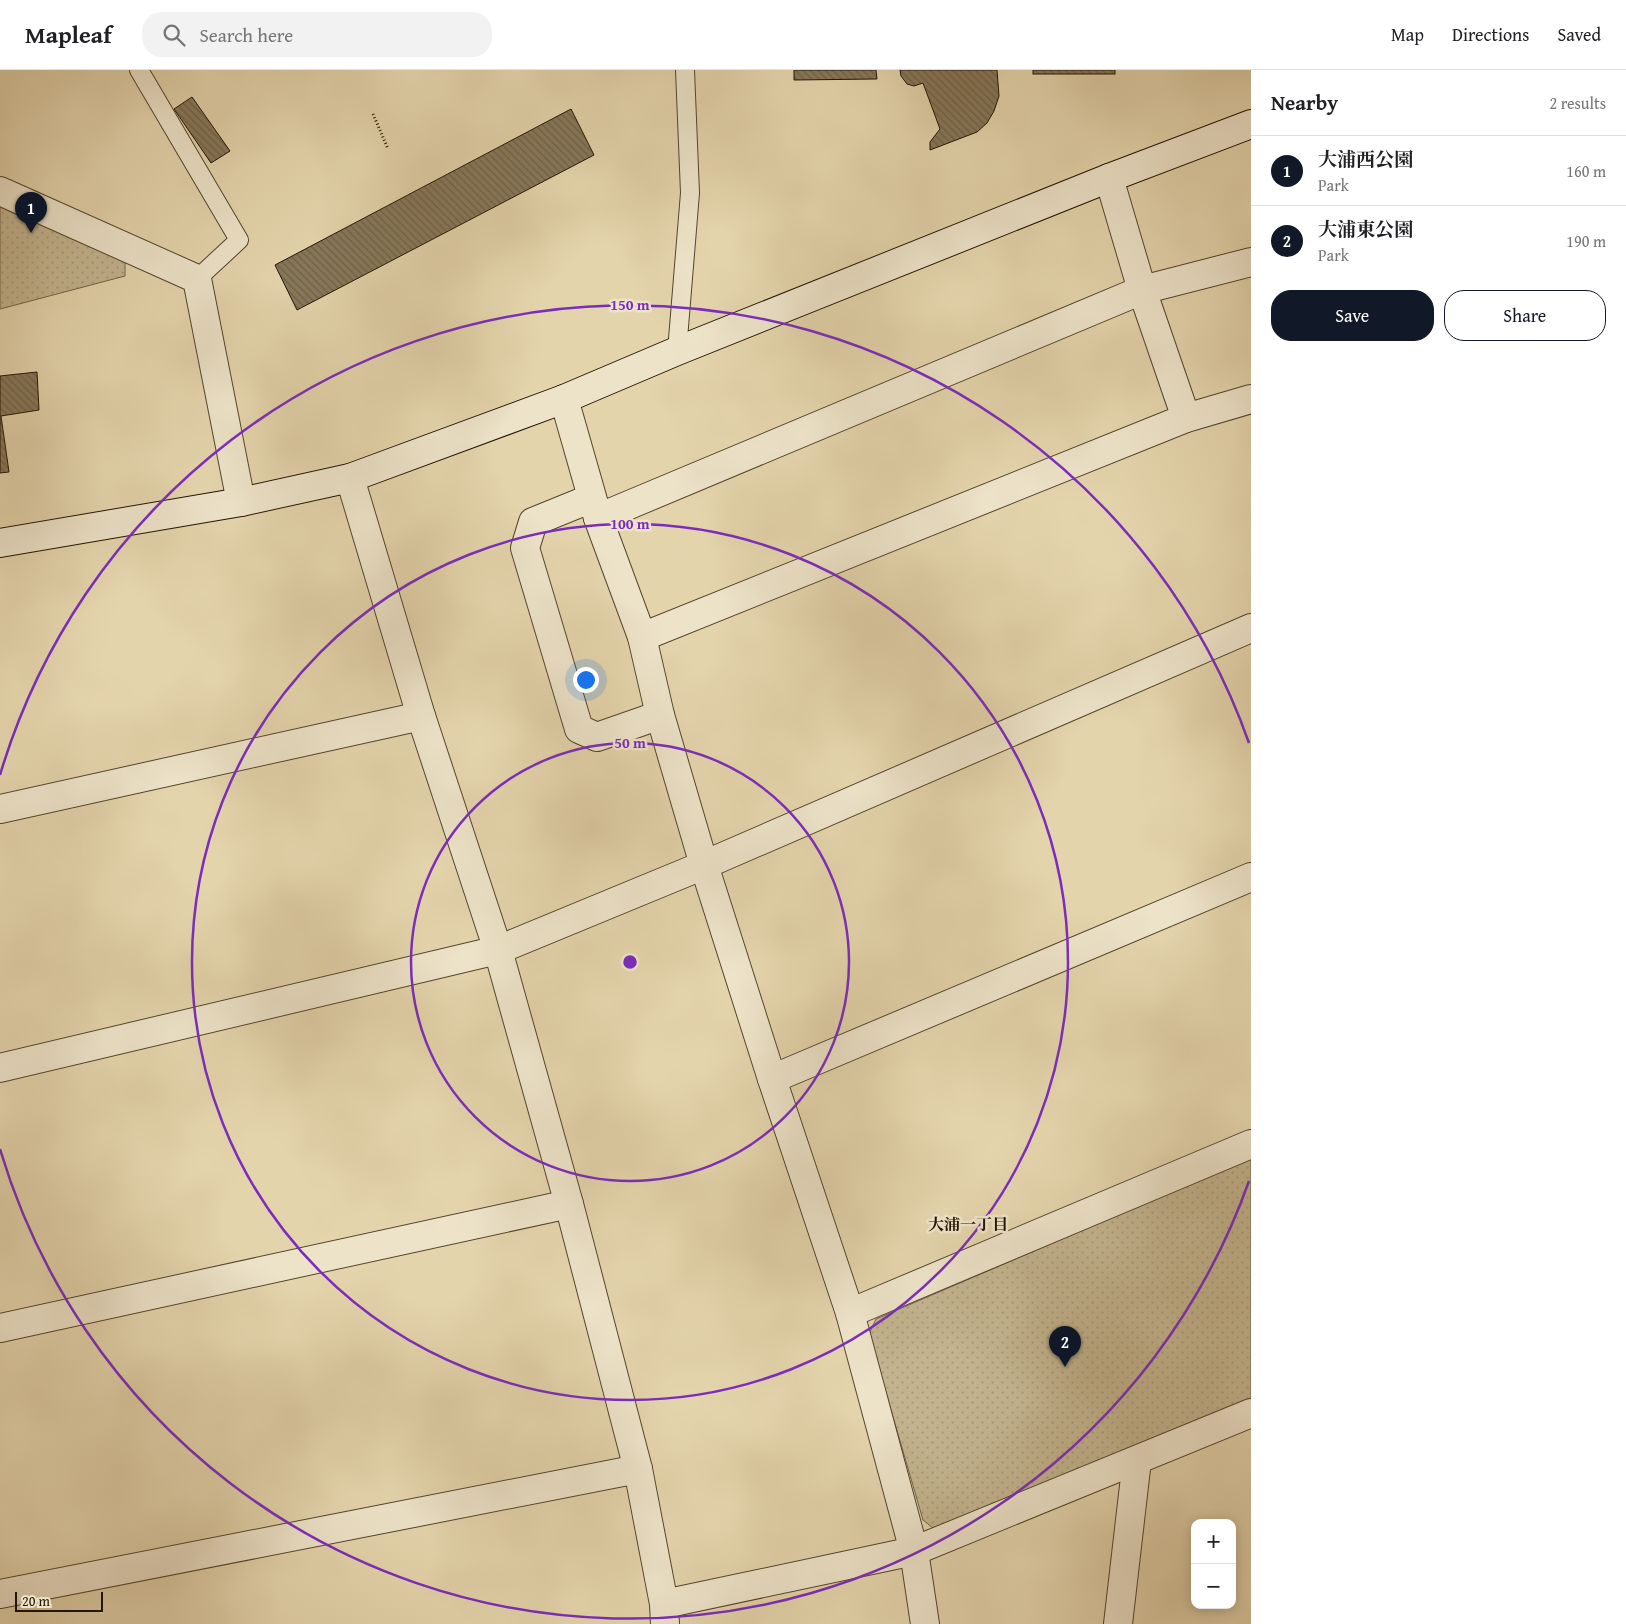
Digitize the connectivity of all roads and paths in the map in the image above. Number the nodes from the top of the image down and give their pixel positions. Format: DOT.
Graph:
graph roads {
  1 [pos="139,70"];
  2 [pos="685,70"];
  3 [pos="373,114"];
  4 [pos="1251,124"];
  5 [pos="388,149"];
  6 [pos="1109,178"];
  7 [pos="0,191"];
  8 [pos="1251,262"];
  9 [pos="196,279"];
  10 [pos="1142,290"];
  11 [pos="677,351"];
  12 [pos="564,399"];
  13 [pos="1251,399"];
  14 [pos="1186,418"];
  15 [pos="350,478"];
  16 [pos="241,502"];
  17 [pos="595,508"];
  18 [pos="0,543"];
  19 [pos="1251,628"];
  20 [pos="642,637"];
  21 [pos="660,715"];
  22 [pos="422,716"];
  23 [pos="0,809"];
  24 [pos="704,865"];
  25 [pos="1251,877"];
  26 [pos="498,950"];
  27 [pos="0,1068"];
  28 [pos="772,1080"];
  29 [pos="1251,1144"];
  30 [pos="569,1204"];
  31 [pos="850,1313"];
  32 [pos="0,1328"];
  33 [pos="1251,1413"];
  34 [pos="1137,1460"];
  35 [pos="638,1469"];
  36 [pos="914,1551"];
  37 [pos="0,1594"];
  38 [pos="665,1614"];
  39 [pos="925,1624"];
  40 [pos="1118,1624"];
  1 -- 9 [label="lane"];
  2 -- 11 [label="lane"];
  3 -- 5 [label="path"];
  4 -- 6 [label="street"];
  6 -- 10 [label="street"];
  6 -- 11 [label="street"];
  7 -- 9 [label="street"];
  8 -- 10 [label="street"];
  9 -- 16 [label="street"];
  10 -- 14 [label="street"];
  10 -- 17 [label="street"];
  11 -- 12 [label="street"];
  12 -- 15 [label="street"];
  12 -- 17 [label="street"];
  13 -- 14 [label="street"];
  14 -- 20 [label="street"];
  15 -- 16 [label="street"];
  15 -- 22 [label="street"];
  16 -- 18 [label="street"];
  17 -- 20 [label="street"];
  17 -- 21 [label="street"];
  19 -- 24 [label="street"];
  20 -- 21 [label="street"];
  21 -- 24 [label="street"];
  22 -- 23 [label="street"];
  22 -- 26 [label="street"];
  24 -- 26 [label="street"];
  24 -- 28 [label="street"];
  25 -- 28 [label="street"];
  26 -- 27 [label="street"];
  26 -- 30 [label="street"];
  28 -- 31 [label="street"];
  29 -- 31 [label="street"];
  30 -- 32 [label="street"];
  30 -- 35 [label="street"];
  31 -- 36 [label="street"];
  33 -- 34 [label="street"];
  34 -- 36 [label="street"];
  34 -- 40 [label="street"];
  35 -- 37 [label="street"];
  35 -- 38 [label="street"];
  36 -- 38 [label="street"];
  36 -- 39 [label="street"];
}
